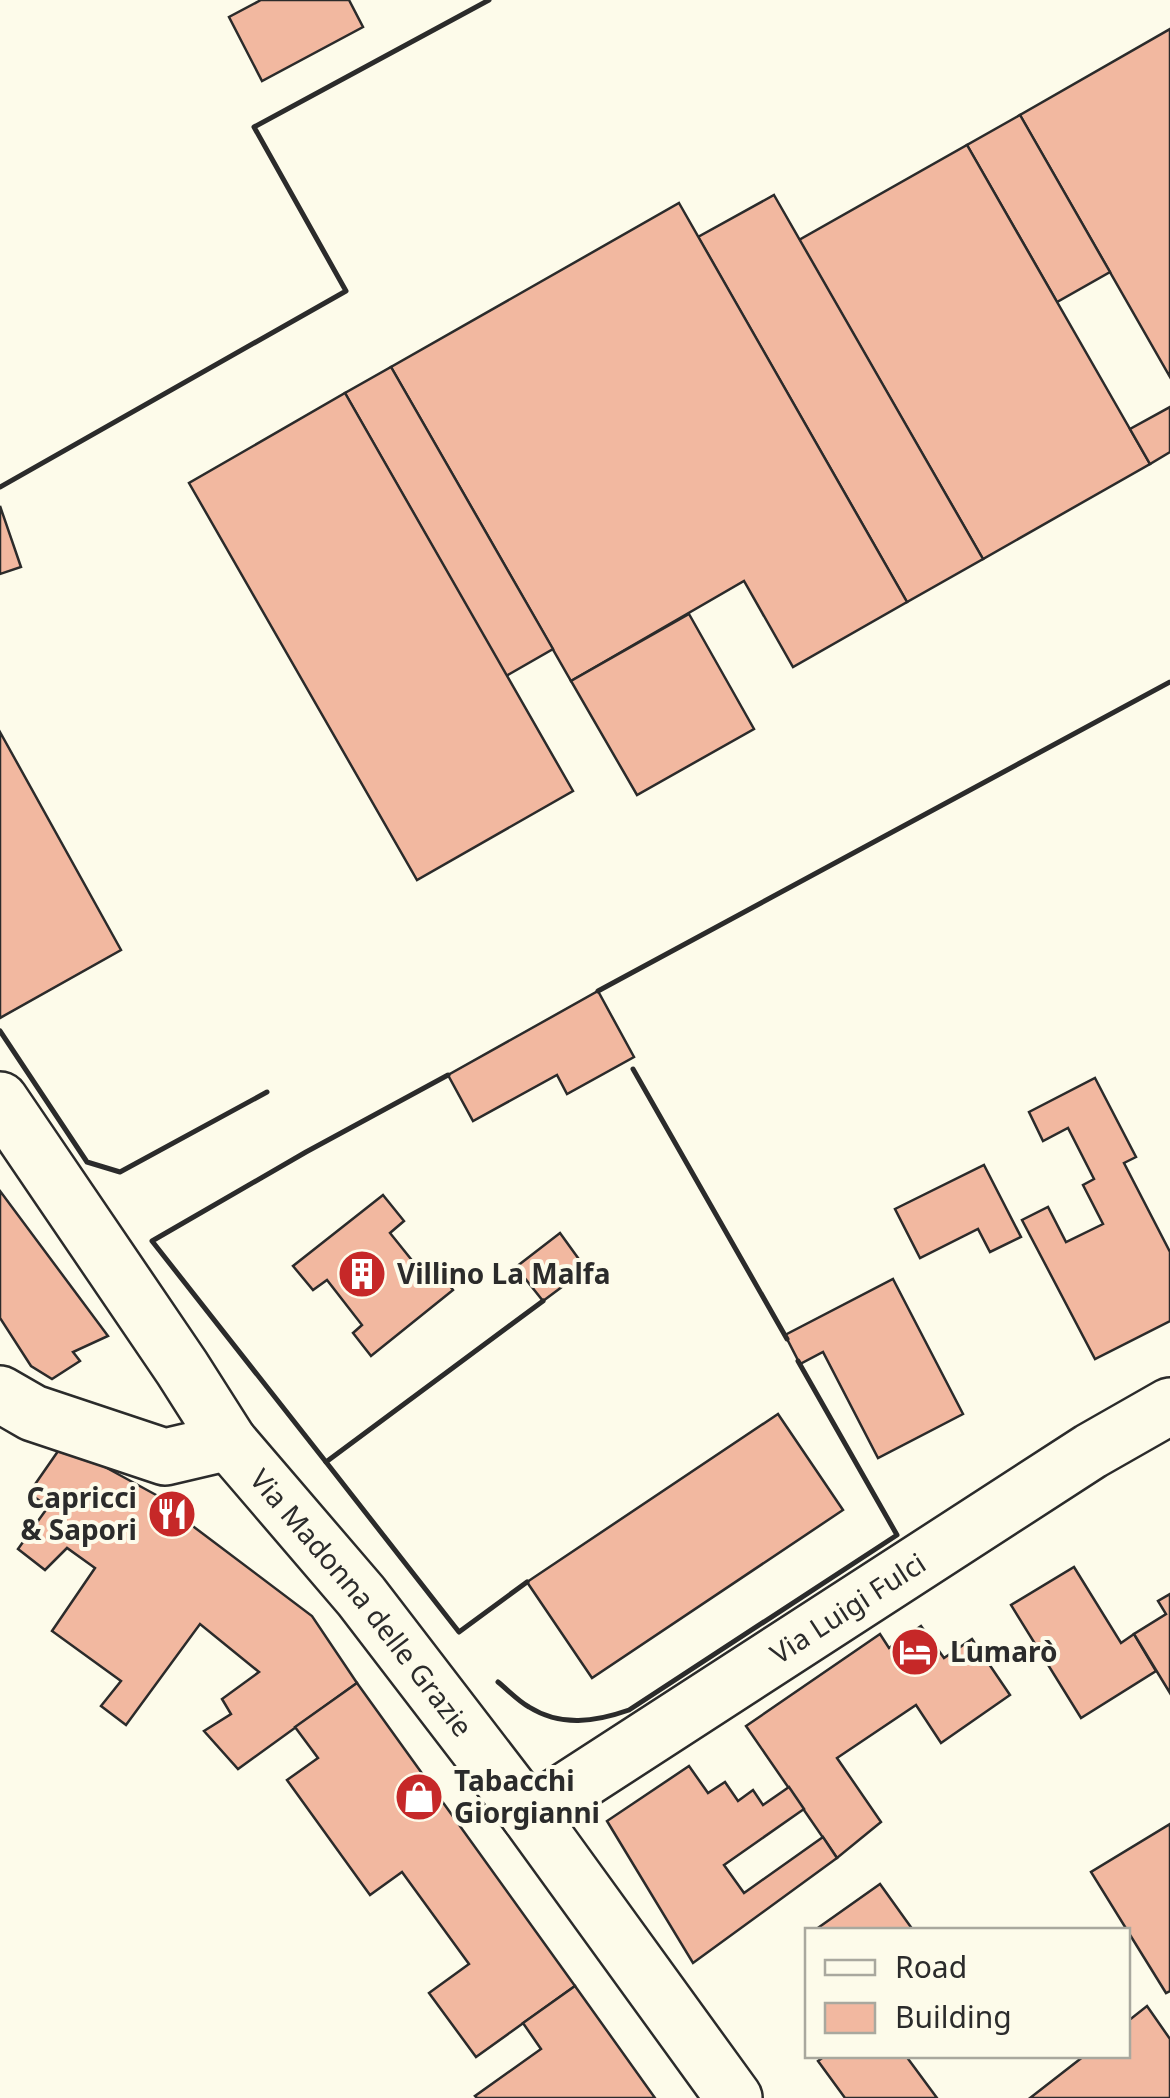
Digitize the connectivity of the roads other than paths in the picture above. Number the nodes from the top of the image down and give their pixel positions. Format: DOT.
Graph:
graph roads {
  1 [pos="0,1100"];
  2 [pos="0,1394"];
  3 [pos="1170,1406"];
  4 [pos="229,1442"];
  5 [pos="529,1815"];
  6 [pos="734,2098"];
  1 -- 4 [label="main road, Via Madonna delle Grazie"];
  2 -- 4 [label="main road"];
  3 -- 5 [label="main road, Via Luigi Fulci"];
  4 -- 5 [label="main road, Via Madonna delle Grazie"];
  5 -- 6 [label="main road, Via Madonna delle Grazie"];
}
